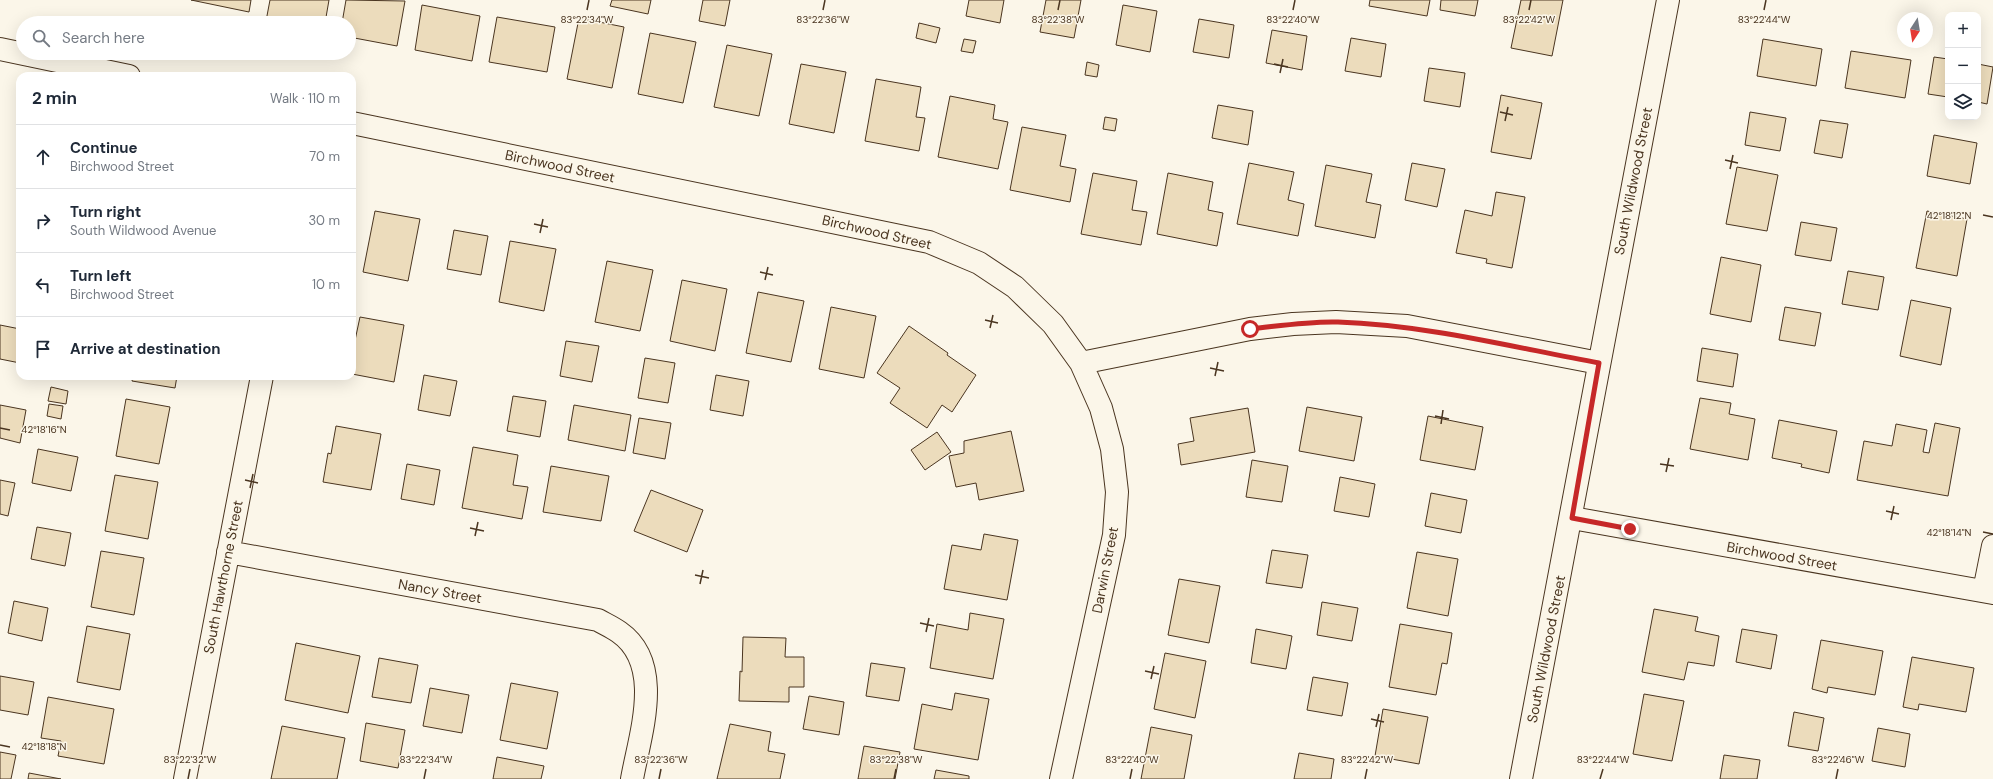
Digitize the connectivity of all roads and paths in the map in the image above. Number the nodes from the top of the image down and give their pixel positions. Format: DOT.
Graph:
graph roads {
  1 [pos="1668,0"];
  2 [pos="0,48"];
  3 [pos="16,51"];
  4 [pos="55,60"];
  5 [pos="111,72"];
  6 [pos="356,124"];
  7 [pos="1081,363"];
  8 [pos="1599,363"];
  9 [pos="261,380"];
  10 [pos="1572,518"];
  11 [pos="1993,546"];
  12 [pos="228,552"];
  13 [pos="1988,592"];
  14 [pos="185,779"];
  15 [pos="632,779"];
  16 [pos="1061,779"];
  17 [pos="1521,779"];
  1 -- 8 [label="street, South Wildwood Street"];
  2 -- 3 [label="street"];
  4 -- 5 [label="street"];
  6 -- 7 [label="street, Birchwood Street"];
  7 -- 8 [label="street"];
  7 -- 16 [label="street, Darwin Street"];
  8 -- 10 [label="street, South Wildwood Street"];
  9 -- 12 [label="street, South Hawthorne Street"];
  10 -- 13 [label="street, Birchwood Street"];
  10 -- 17 [label="street, South Wildwood Street"];
  11 -- 13 [label="street"];
  12 -- 14 [label="street, South Hawthorne Street"];
  12 -- 15 [label="street, Nancy Street"];
}
